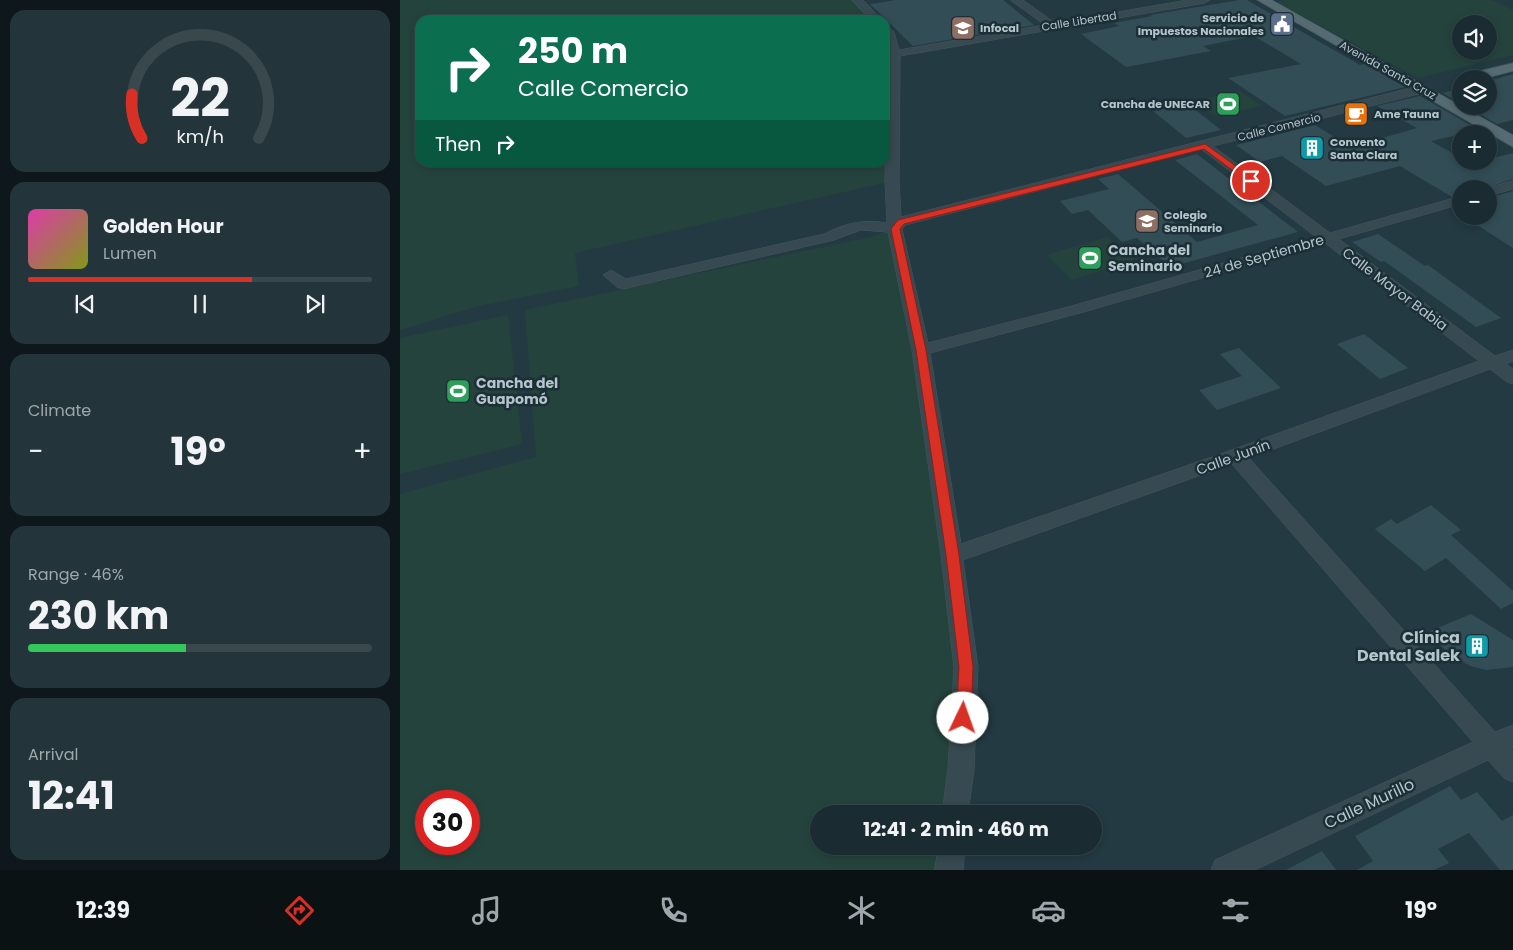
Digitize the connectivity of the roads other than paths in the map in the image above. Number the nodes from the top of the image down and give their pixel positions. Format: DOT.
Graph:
graph roads {
  1 [pos="861,0"];
  2 [pos="1016,0"];
  3 [pos="1205,0"];
  4 [pos="1263,0"];
  5 [pos="873,15"];
  6 [pos="1052,26"];
  7 [pos="890,36"];
  8 [pos="894,54"];
  9 [pos="1513,67"];
  10 [pos="1497,71"];
  11 [pos="1452,82"];
  12 [pos="1422,89"];
  13 [pos="1513,142"];
  14 [pos="1205,146"];
  15 [pos="1513,185"];
  16 [pos="1497,190"];
  17 [pos="1452,203"];
  18 [pos="895,229"];
  19 [pos="1326,238"];
  20 [pos="610,275"];
  21 [pos="921,350"];
  22 [pos="1513,355"];
  23 [pos="1492,362"];
  24 [pos="1513,378"];
  25 [pos="1236,456"];
  26 [pos="952,555"];
  27 [pos="1502,741"];
  28 [pos="1513,770"];
  29 [pos="956,805"];
  30 [pos="951,855"];
  31 [pos="949,870"];
  32 [pos="1225,870"];
  1 -- 5 [label="street"];
  2 -- 6 [label="street"];
  3 -- 6 [label="street, Calle Libertad"];
  4 -- 12 [label="main road, Avenida Santa Cruz"];
  6 -- 8 [label="street, Calle Libertad"];
  7 -- 8 [label="street"];
  8 -- 18 [label="street"];
  9 -- 10 [label="main road, Calle Comercio"];
  11 -- 12 [label="main road, Calle Comercio"];
  12 -- 13 [label="main road, Avenida Santa Cruz"];
  12 -- 14 [label="street, Calle Comercio"];
  14 -- 18 [label="street, Calle Comercio"];
  14 -- 19 [label="street, Calle Mayor Babia"];
  15 -- 16 [label="street"];
  17 -- 19 [label="street, 24 de Septiembre"];
  18 -- 20 [label="street"];
  18 -- 21 [label="street"];
  19 -- 21 [label="street, 24 de Septiembre"];
  19 -- 23 [label="street, Calle Mayor Babia"];
  21 -- 26 [label="street"];
  22 -- 23 [label="street, Calle Junín"];
  23 -- 24 [label="street, Calle Mayor Babia"];
  23 -- 25 [label="street, Calle Junín"];
  25 -- 26 [label="street, Calle Junín"];
  25 -- 27 [label="street"];
  26 -- 29 [label="street"];
  27 -- 28 [label="street"];
  27 -- 32 [label="street, Calle Murillo"];
  30 -- 31 [label="street"];
}
